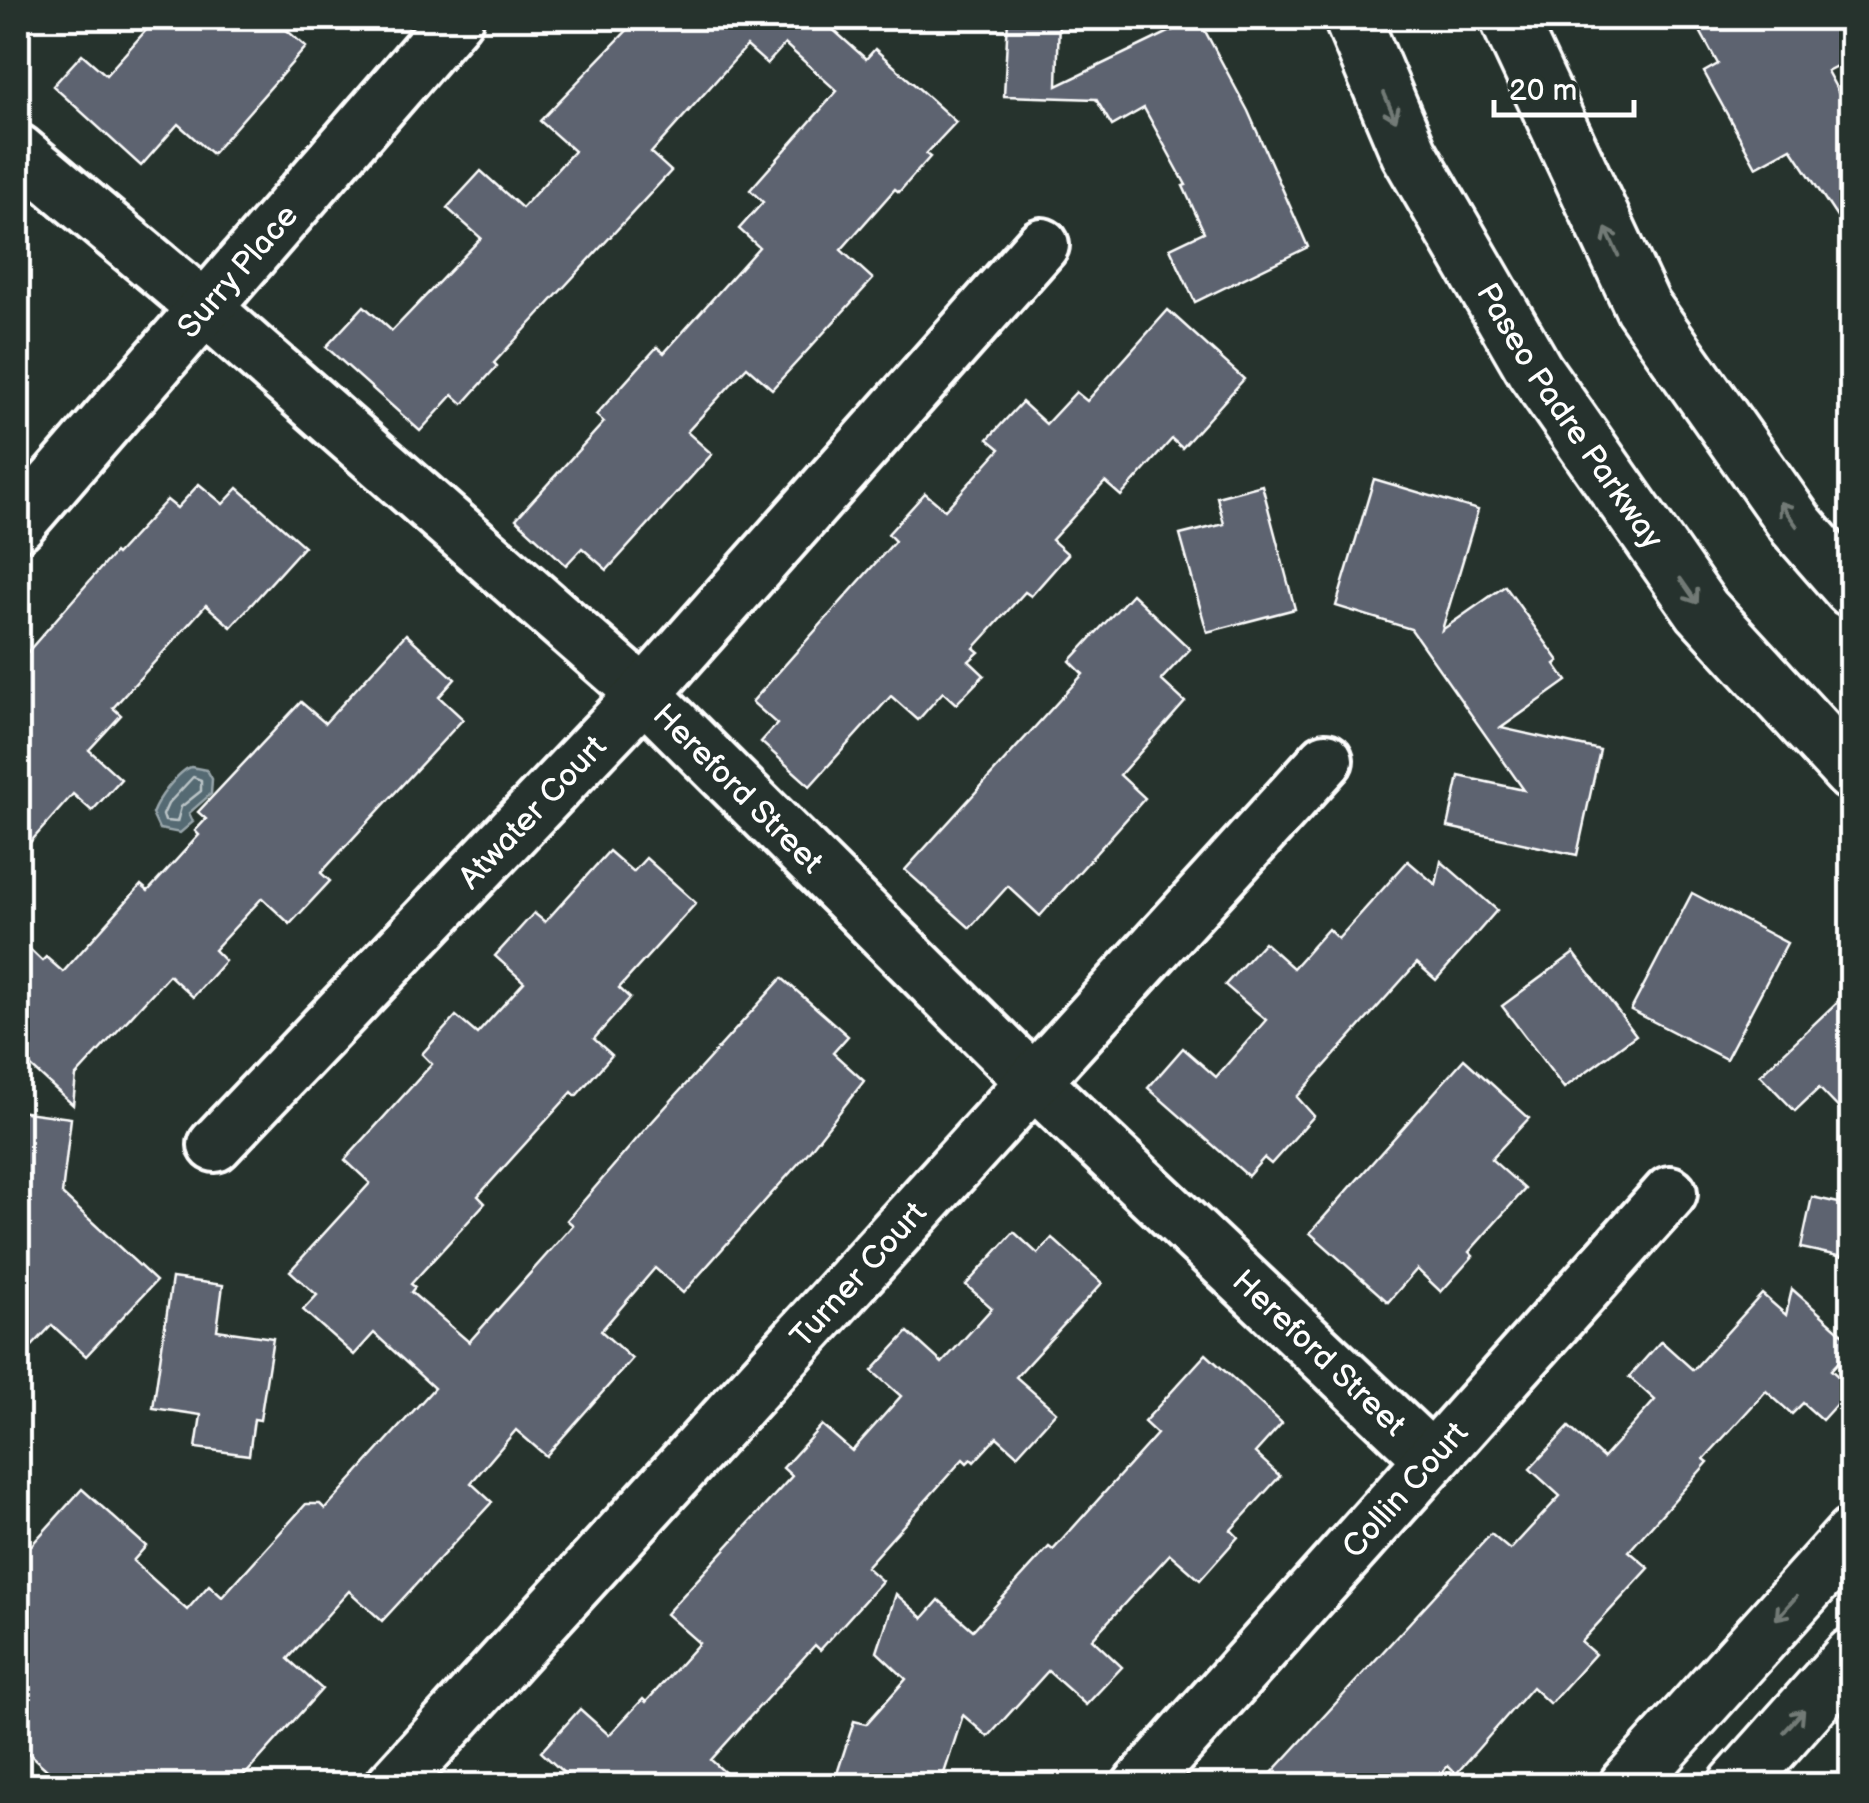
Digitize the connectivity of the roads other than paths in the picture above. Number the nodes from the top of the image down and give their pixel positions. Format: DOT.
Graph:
graph roads {
  1 [pos="456,18"];
  2 [pos="1352,18"];
  3 [pos="1508,18"];
  4 [pos="18,152"];
  5 [pos="1042,246"];
  6 [pos="206,309"];
  7 [pos="18,524"];
  8 [pos="1852,588"];
  9 [pos="644,694"];
  10 [pos="1326,760"];
  11 [pos="1852,773"];
  12 [pos="1032,1080"];
  13 [pos="215,1146"];
  14 [pos="1670,1192"];
  15 [pos="1432,1458"];
  16 [pos="1852,1536"];
  17 [pos="1852,1656"];
  18 [pos="417,1777"];
  19 [pos="1140,1786"];
  20 [pos="1627,1786"];
  21 [pos="1736,1786"];
  1 -- 6 [label="street, Surry Place"];
  2 -- 11 [label="main road, Paseo Padre Parkway, one-way"];
  8 -- 3 [label="main road, one-way"];
  4 -- 6 [label="street, Hereford Street"];
  5 -- 9 [label="street, Atwater Court"];
  6 -- 7 [label="street, Surry Place"];
  6 -- 9 [label="street, Hereford Street"];
  9 -- 12 [label="street, Hereford Street"];
  9 -- 13 [label="street, Atwater Court"];
  10 -- 12 [label="street, Turner Court"];
  12 -- 15 [label="street, Hereford Street"];
  12 -- 18 [label="street, Turner Court"];
  14 -- 15 [label="street, Collin Court"];
  15 -- 19 [label="street, Collin Court"];
  16 -- 20 [label="main road, one-way"];
  21 -- 17 [label="main road, one-way"];
}
